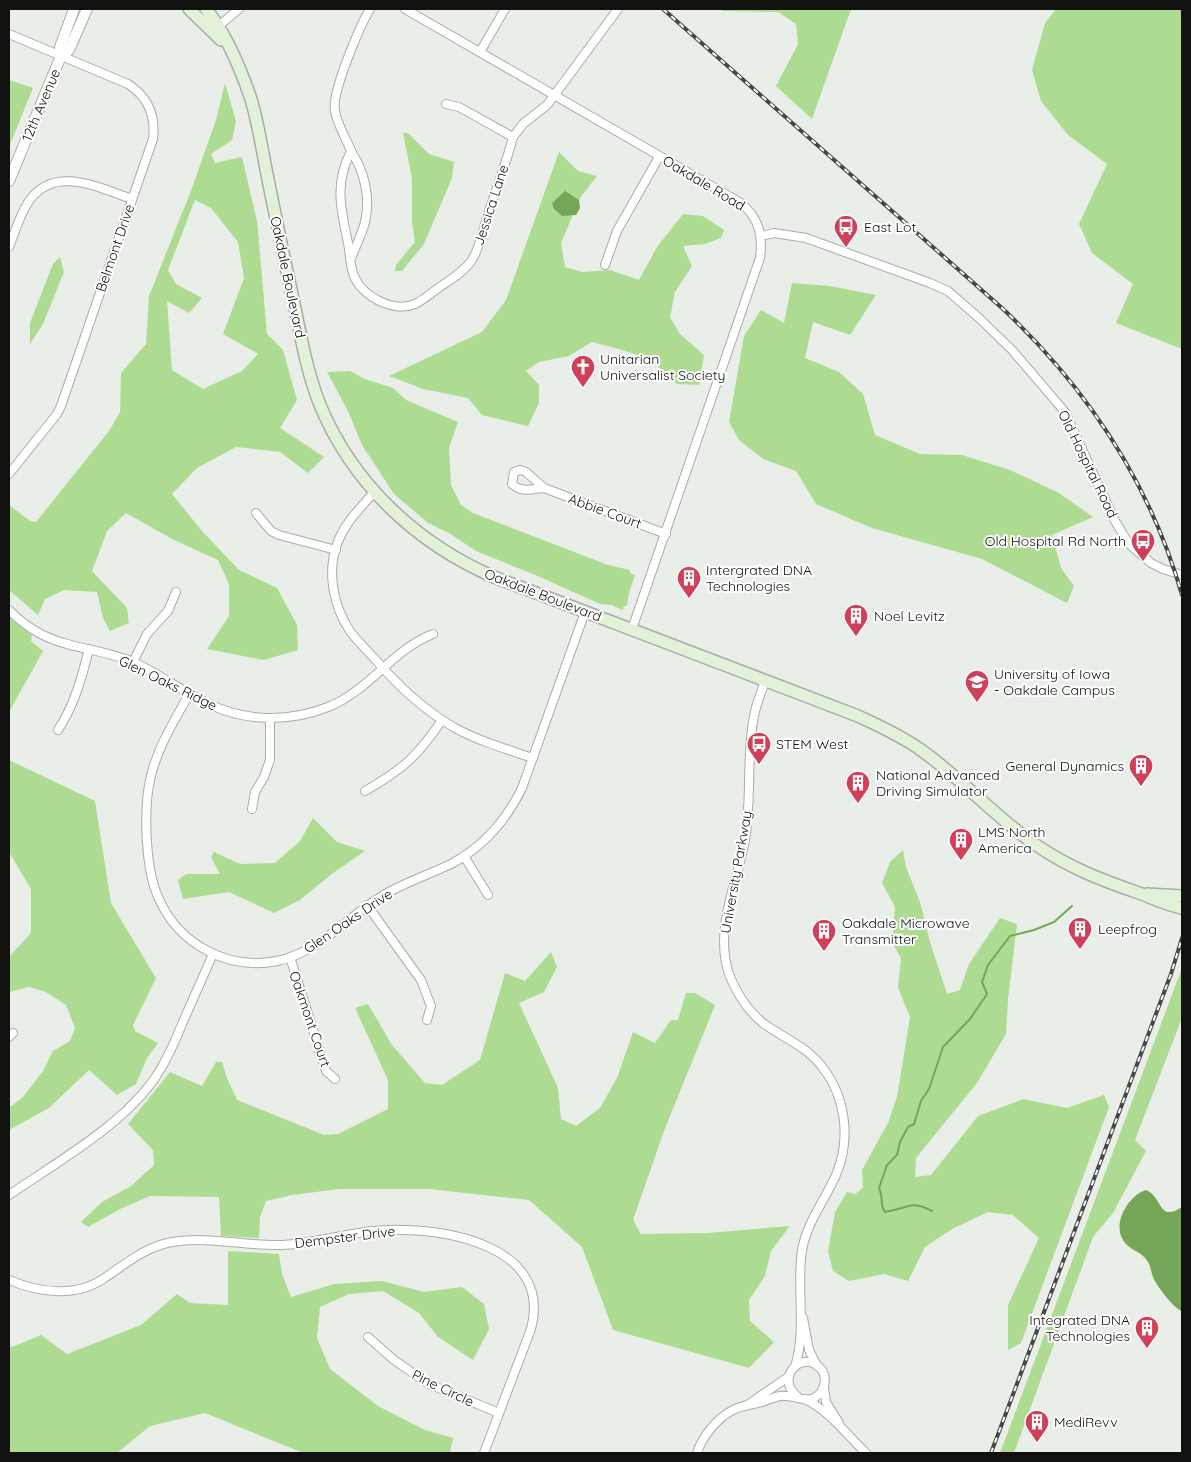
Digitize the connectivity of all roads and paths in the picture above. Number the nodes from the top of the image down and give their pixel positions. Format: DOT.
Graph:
graph roads {
  1 [pos="74,9"];
  2 [pos="87,9"];
  3 [pos="189,9"];
  4 [pos="206,9"];
  5 [pos="239,9"];
  6 [pos="370,9"];
  7 [pos="405,9"];
  8 [pos="505,9"];
  9 [pos="618,9"];
  10 [pos="215,28"];
  11 [pos="9,34"];
  12 [pos="480,52"];
  13 [pos="61,56"];
  14 [pos="554,95"];
  15 [pos="446,104"];
  16 [pos="513,137"];
  17 [pos="351,151"];
  18 [pos="659,157"];
  19 [pos="9,181"];
  20 [pos="132,199"];
  21 [pos="761,236"];
  22 [pos="9,247"];
  23 [pos="351,258"];
  24 [pos="605,265"];
  25 [pos="9,474"];
  26 [pos="544,488"];
  27 [pos="374,492"];
  28 [pos="256,513"];
  29 [pos="666,534"];
  30 [pos="336,550"];
  31 [pos="1182,575"];
  32 [pos="176,592"];
  33 [pos="9,610"];
  34 [pos="585,612"];
  35 [pos="632,629"];
  36 [pos="432,634"];
  37 [pos="89,648"];
  38 [pos="133,662"];
  39 [pos="384,669"];
  40 [pos="765,680"];
  41 [pos="189,694"];
  42 [pos="270,718"];
  43 [pos="442,720"];
  44 [pos="58,730"];
  45 [pos="533,758"];
  46 [pos="365,791"];
  47 [pos="252,809"];
  48 [pos="464,856"];
  49 [pos="1141,894"];
  50 [pos="488,895"];
  51 [pos="1182,896"];
  52 [pos="367,905"];
  53 [pos="1182,908"];
  54 [pos="213,954"];
  55 [pos="290,958"];
  56 [pos="427,1020"];
  57 [pos="335,1079"];
  58 [pos="9,1195"];
  59 [pos="9,1280"];
  60 [pos="801,1309"];
  61 [pos="368,1337"];
  62 [pos="817,1366"];
  63 [pos="795,1367"];
  64 [pos="788,1377"];
  65 [pos="824,1387"];
  66 [pos="801,1398"];
  67 [pos="748,1404"];
  68 [pos="499,1413"];
  69 [pos="842,1427"];
  70 [pos="484,1453"];
  71 [pos="696,1453"];
  72 [pos="866,1453"];
  1 -- 13 [label="street, 12th Avenue"];
  2 -- 13 [label="street, 12th Avenue"];
  3 -- 10 [label="main road, Oakdale Boulevard"];
  4 -- 10 [label="main road, Oakdale Boulevard"];
  5 -- 10 [label="street"];
  6 -- 17 [label="street"];
  7 -- 12 [label="street, Oakdale Road"];
  8 -- 12 [label="street"];
  9 -- 14 [label="street, Jessica Lane"];
  10 -- 27 [label="main road, Oakdale Boulevard"];
  11 -- 13 [label="street, Belmont Drive"];
  12 -- 14 [label="street, Oakdale Road"];
  13 -- 19 [label="street, 12th Avenue"];
  13 -- 20 [label="street, Belmont Drive"];
  14 -- 16 [label="street, Jessica Lane"];
  14 -- 18 [label="street, Oakdale Road"];
  15 -- 16 [label="street"];
  16 -- 23 [label="street, Jessica Lane"];
  17 -- 23 [label="street, Jessica Lane"];
  17 -- 23 [label="street"];
  18 -- 21 [label="street, Oakdale Road"];
  18 -- 24 [label="street"];
  20 -- 22 [label="street"];
  20 -- 25 [label="street, Belmont Drive"];
  21 -- 29 [label="street, Oakdale Road"];
  21 -- 31 [label="street, Old Hospital Road"];
  26 -- 29 [label="street, Abbie Court"];
  27 -- 30 [label="street"];
  27 -- 34 [label="main road, Oakdale Boulevard"];
  28 -- 30 [label="street"];
  29 -- 35 [label="street, Oakdale Road"];
  30 -- 39 [label="street"];
  32 -- 38 [label="street"];
  33 -- 37 [label="street, Glen Oaks Ridge"];
  34 -- 35 [label="main road, Oakdale Boulevard"];
  34 -- 45 [label="street, Glen Oaks Drive"];
  35 -- 40 [label="main road, Oakdale Boulevard"];
  36 -- 39 [label="street, Glen Oaks Ridge"];
  37 -- 38 [label="street, Glen Oaks Ridge"];
  37 -- 44 [label="street"];
  38 -- 41 [label="street, Glen Oaks Ridge"];
  39 -- 42 [label="street, Glen Oaks Ridge"];
  39 -- 43 [label="street"];
  40 -- 49 [label="main road, Oakdale Boulevard"];
  40 -- 60 [label="street, University Parkway"];
  41 -- 42 [label="street, Glen Oaks Ridge"];
  41 -- 54 [label="street, Glen Oaks Drive"];
  42 -- 47 [label="street"];
  43 -- 45 [label="street"];
  43 -- 46 [label="street"];
  45 -- 48 [label="street, Glen Oaks Drive"];
  48 -- 50 [label="street"];
  48 -- 52 [label="street, Glen Oaks Drive"];
  49 -- 51 [label="main road, Oakdale Boulevard"];
  49 -- 53 [label="main road, Oakdale Boulevard"];
  52 -- 55 [label="street, Glen Oaks Drive"];
  52 -- 56 [label="street"];
  54 -- 55 [label="street, Glen Oaks Drive"];
  54 -- 58 [label="street"];
  55 -- 57 [label="street, Oakmont Court"];
  59 -- 68 [label="street, Dempster Drive"];
  60 -- 62 [label="street, University Parkway"];
  60 -- 63 [label="street, University Parkway"];
  61 -- 68 [label="street, Pine Circle"];
  62 -- 63 [label="street"];
  62 -- 65 [label="street"];
  63 -- 64 [label="street"];
  64 -- 66 [label="street"];
  64 -- 67 [label="street"];
  65 -- 66 [label="street"];
  65 -- 69 [label="street"];
  66 -- 67 [label="street"];
  66 -- 69 [label="street"];
  67 -- 71 [label="street"];
  68 -- 70 [label="street, Dempster Drive"];
  69 -- 72 [label="street"];
}
